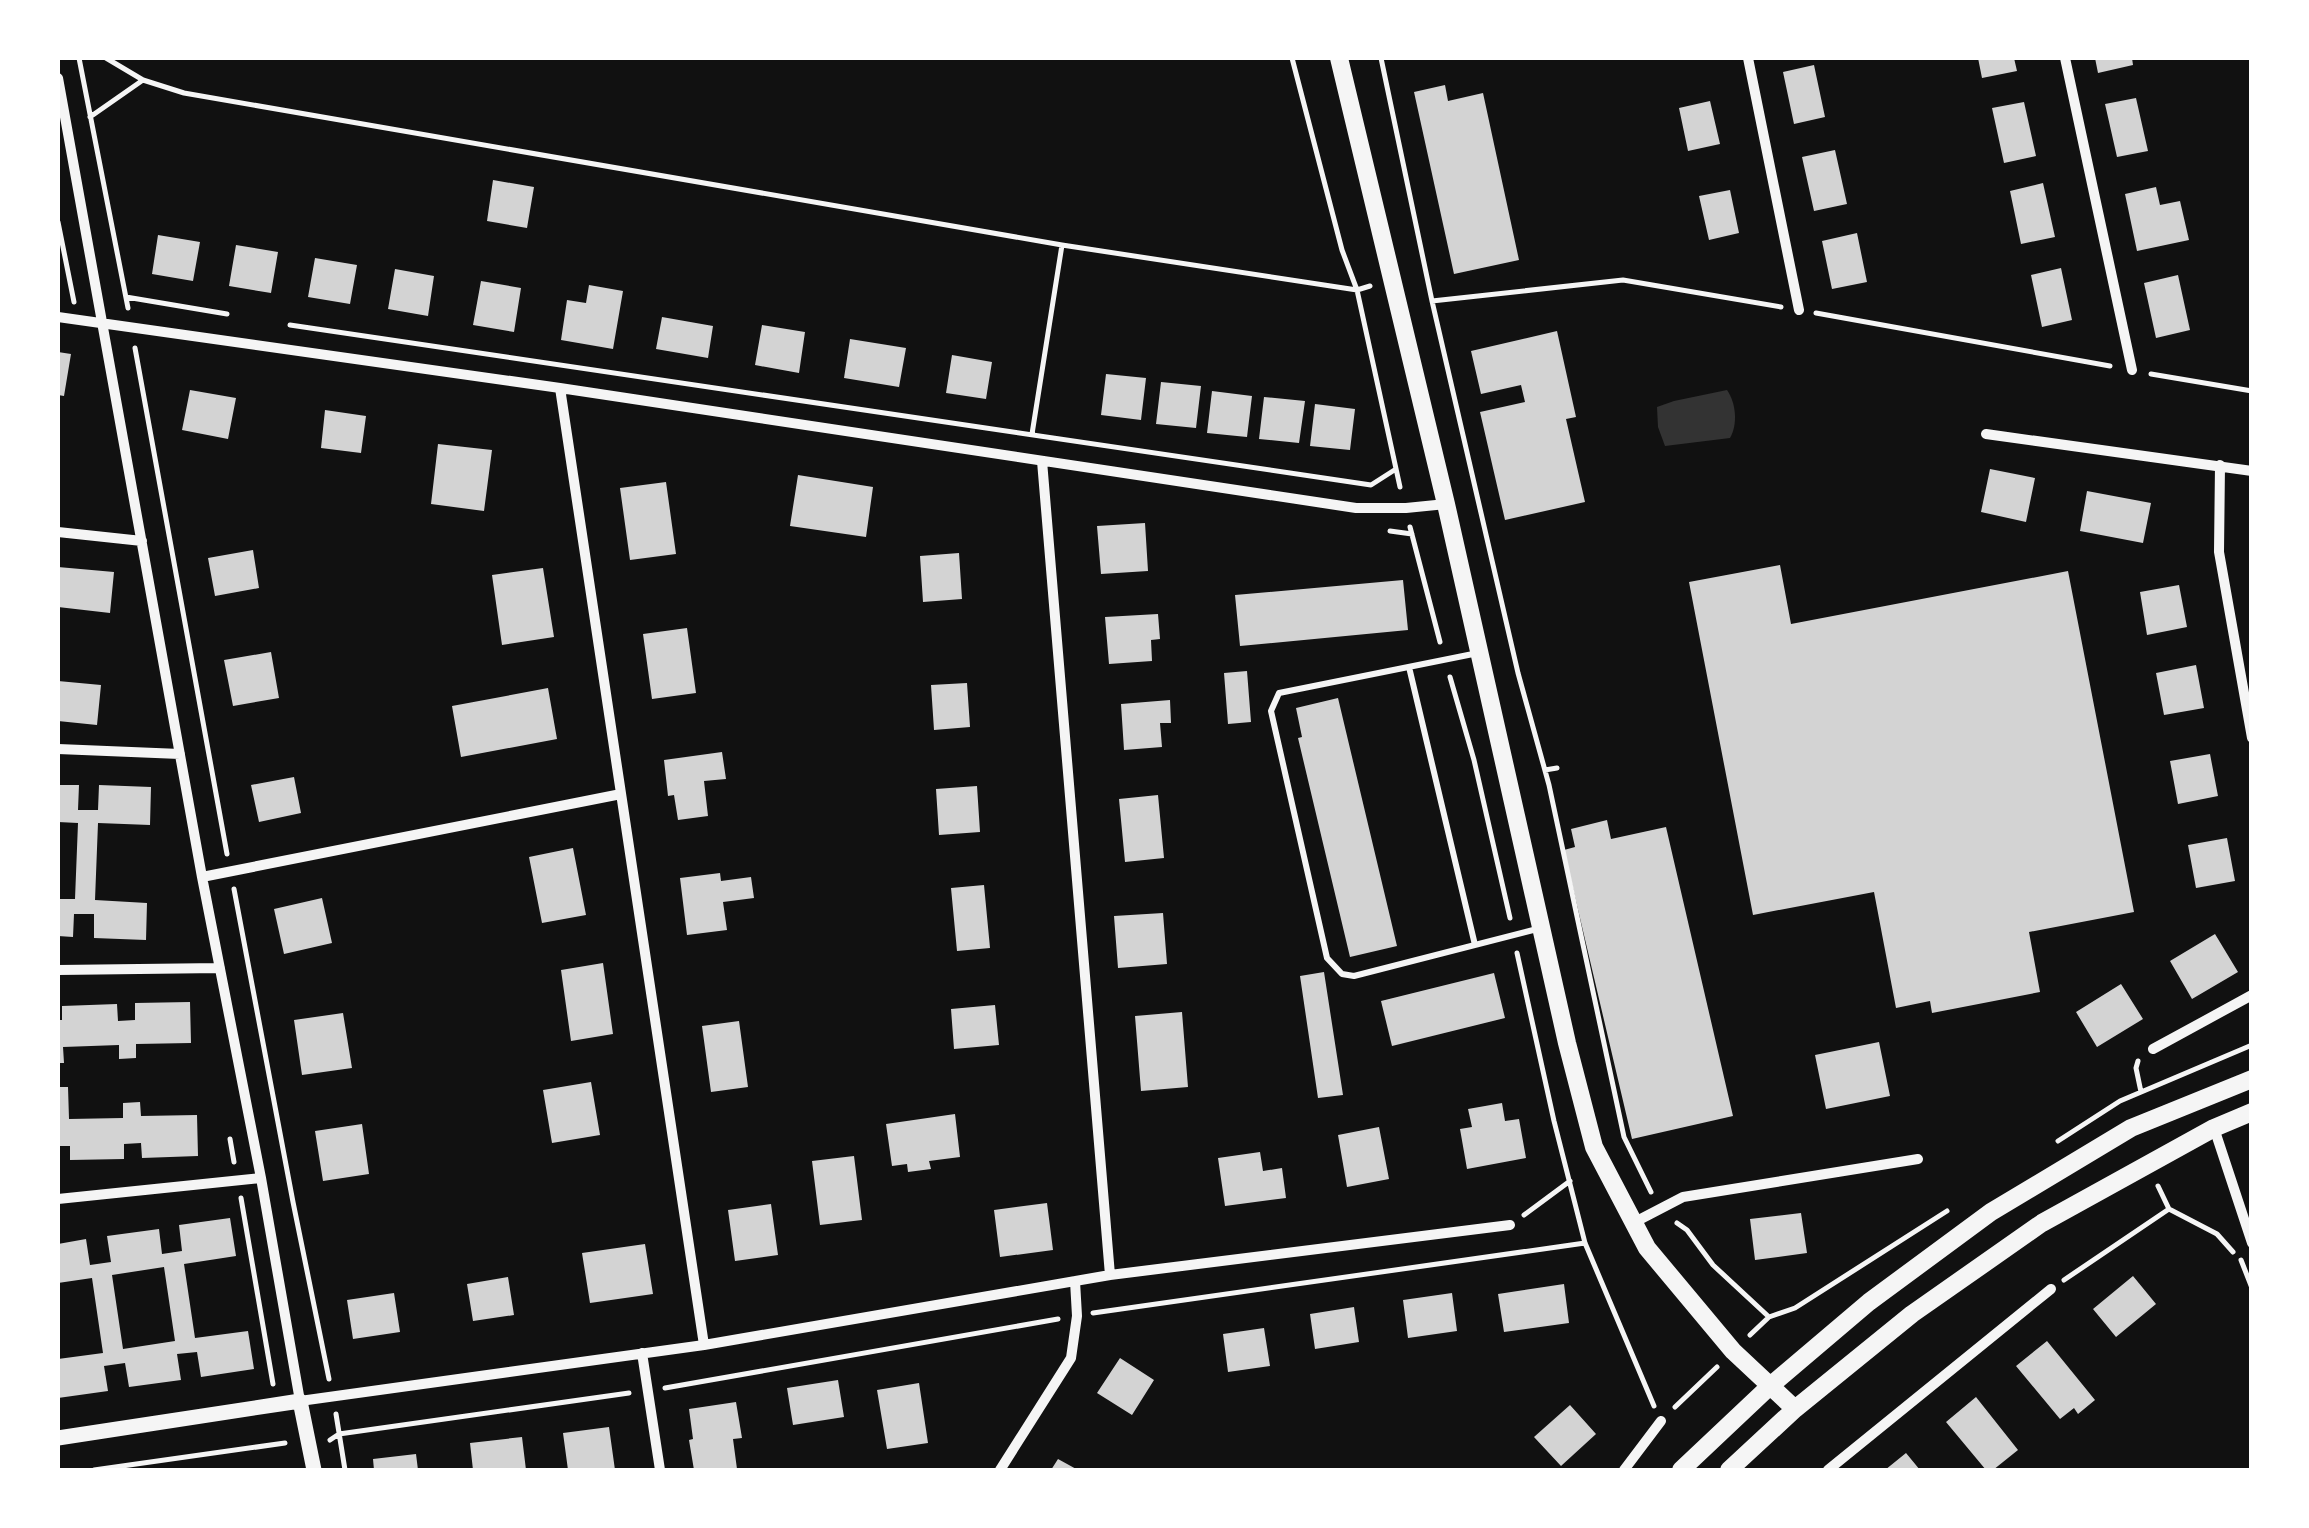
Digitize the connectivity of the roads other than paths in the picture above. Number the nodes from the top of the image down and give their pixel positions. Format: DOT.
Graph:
graph roads {
  1 [pos="1338,58"];
  2 [pos="1748,58"];
  3 [pos="2065,58"];
  4 [pos="58,78"];
  5 [pos="1800,310"];
  6 [pos="58,317"];
  7 [pos="102,324"];
  8 [pos="2132,370"];
  9 [pos="560,388"];
  10 [pos="1986,434"];
  11 [pos="1042,460"];
  12 [pos="2220,466"];
  13 [pos="2252,471"];
  14 [pos="1446,504"];
  15 [pos="58,532"];
  16 [pos="142,541"];
  17 [pos="1479,652"];
  18 [pos="1409,667"];
  19 [pos="2252,738"];
  20 [pos="58,748"];
  21 [pos="180,754"];
  22 [pos="621,794"];
  23 [pos="202,878"];
  24 [pos="1541,928"];
  25 [pos="1475,945"];
  26 [pos="220,968"];
  27 [pos="58,970"];
  28 [pos="2252,996"];
  29 [pos="2152,1049"];
  30 [pos="2252,1079"];
  31 [pos="2252,1112"];
  32 [pos="2214,1128"];
  33 [pos="1918,1160"];
  34 [pos="261,1178"];
  35 [pos="58,1198"];
  36 [pos="1633,1222"];
  37 [pos="1510,1225"];
  38 [pos="2252,1243"];
  39 [pos="1110,1275"];
  40 [pos="1075,1281"];
  41 [pos="2051,1289"];
  42 [pos="704,1345"];
  43 [pos="642,1353"];
  44 [pos="1770,1386"];
  45 [pos="300,1401"];
  46 [pos="1795,1409"];
  47 [pos="1661,1421"];
  48 [pos="58,1438"];
  49 [pos="314,1470"];
  50 [pos="660,1470"];
  51 [pos="1000,1470"];
  52 [pos="1624,1470"];
  53 [pos="1681,1470"];
  54 [pos="1729,1470"];
  55 [pos="1828,1470"];
  1 -- 14 [label="main road"];
  2 -- 5 [label="street"];
  3 -- 8 [label="street"];
  4 -- 7 [label="street"];
  6 -- 7 [label="street"];
  7 -- 9 [label="street"];
  7 -- 16 [label="street"];
  9 -- 11 [label="street"];
  9 -- 22 [label="street"];
  10 -- 12 [label="street"];
  11 -- 14 [label="street"];
  11 -- 39 [label="street"];
  12 -- 13 [label="street"];
  12 -- 19 [label="street"];
  14 -- 17 [label="main road"];
  15 -- 16 [label="street"];
  16 -- 21 [label="street"];
  17 -- 18 [label="lane"];
  17 -- 24 [label="main road"];
  18 -- 25 [label="lane"];
  18 -- 25 [label="lane"];
  20 -- 21 [label="street"];
  21 -- 23 [label="street"];
  22 -- 23 [label="street"];
  22 -- 42 [label="street"];
  23 -- 26 [label="street"];
  24 -- 25 [label="lane"];
  24 -- 36 [label="main road"];
  26 -- 27 [label="street"];
  26 -- 34 [label="street"];
  28 -- 29 [label="street"];
  30 -- 44 [label="main road"];
  31 -- 32 [label="main road"];
  32 -- 38 [label="street"];
  32 -- 46 [label="main road"];
  33 -- 36 [label="street"];
  34 -- 35 [label="street"];
  34 -- 45 [label="street"];
  36 -- 44 [label="main road"];
  37 -- 39 [label="street"];
  39 -- 40 [label="street"];
  40 -- 42 [label="street"];
  40 -- 51 [label="street"];
  41 -- 55 [label="street"];
  42 -- 43 [label="street"];
  43 -- 45 [label="street"];
  43 -- 50 [label="street"];
  44 -- 46 [label="main road"];
  44 -- 53 [label="main road"];
  45 -- 48 [label="street"];
  45 -- 49 [label="street"];
  46 -- 54 [label="main road"];
  47 -- 52 [label="street"];
}
